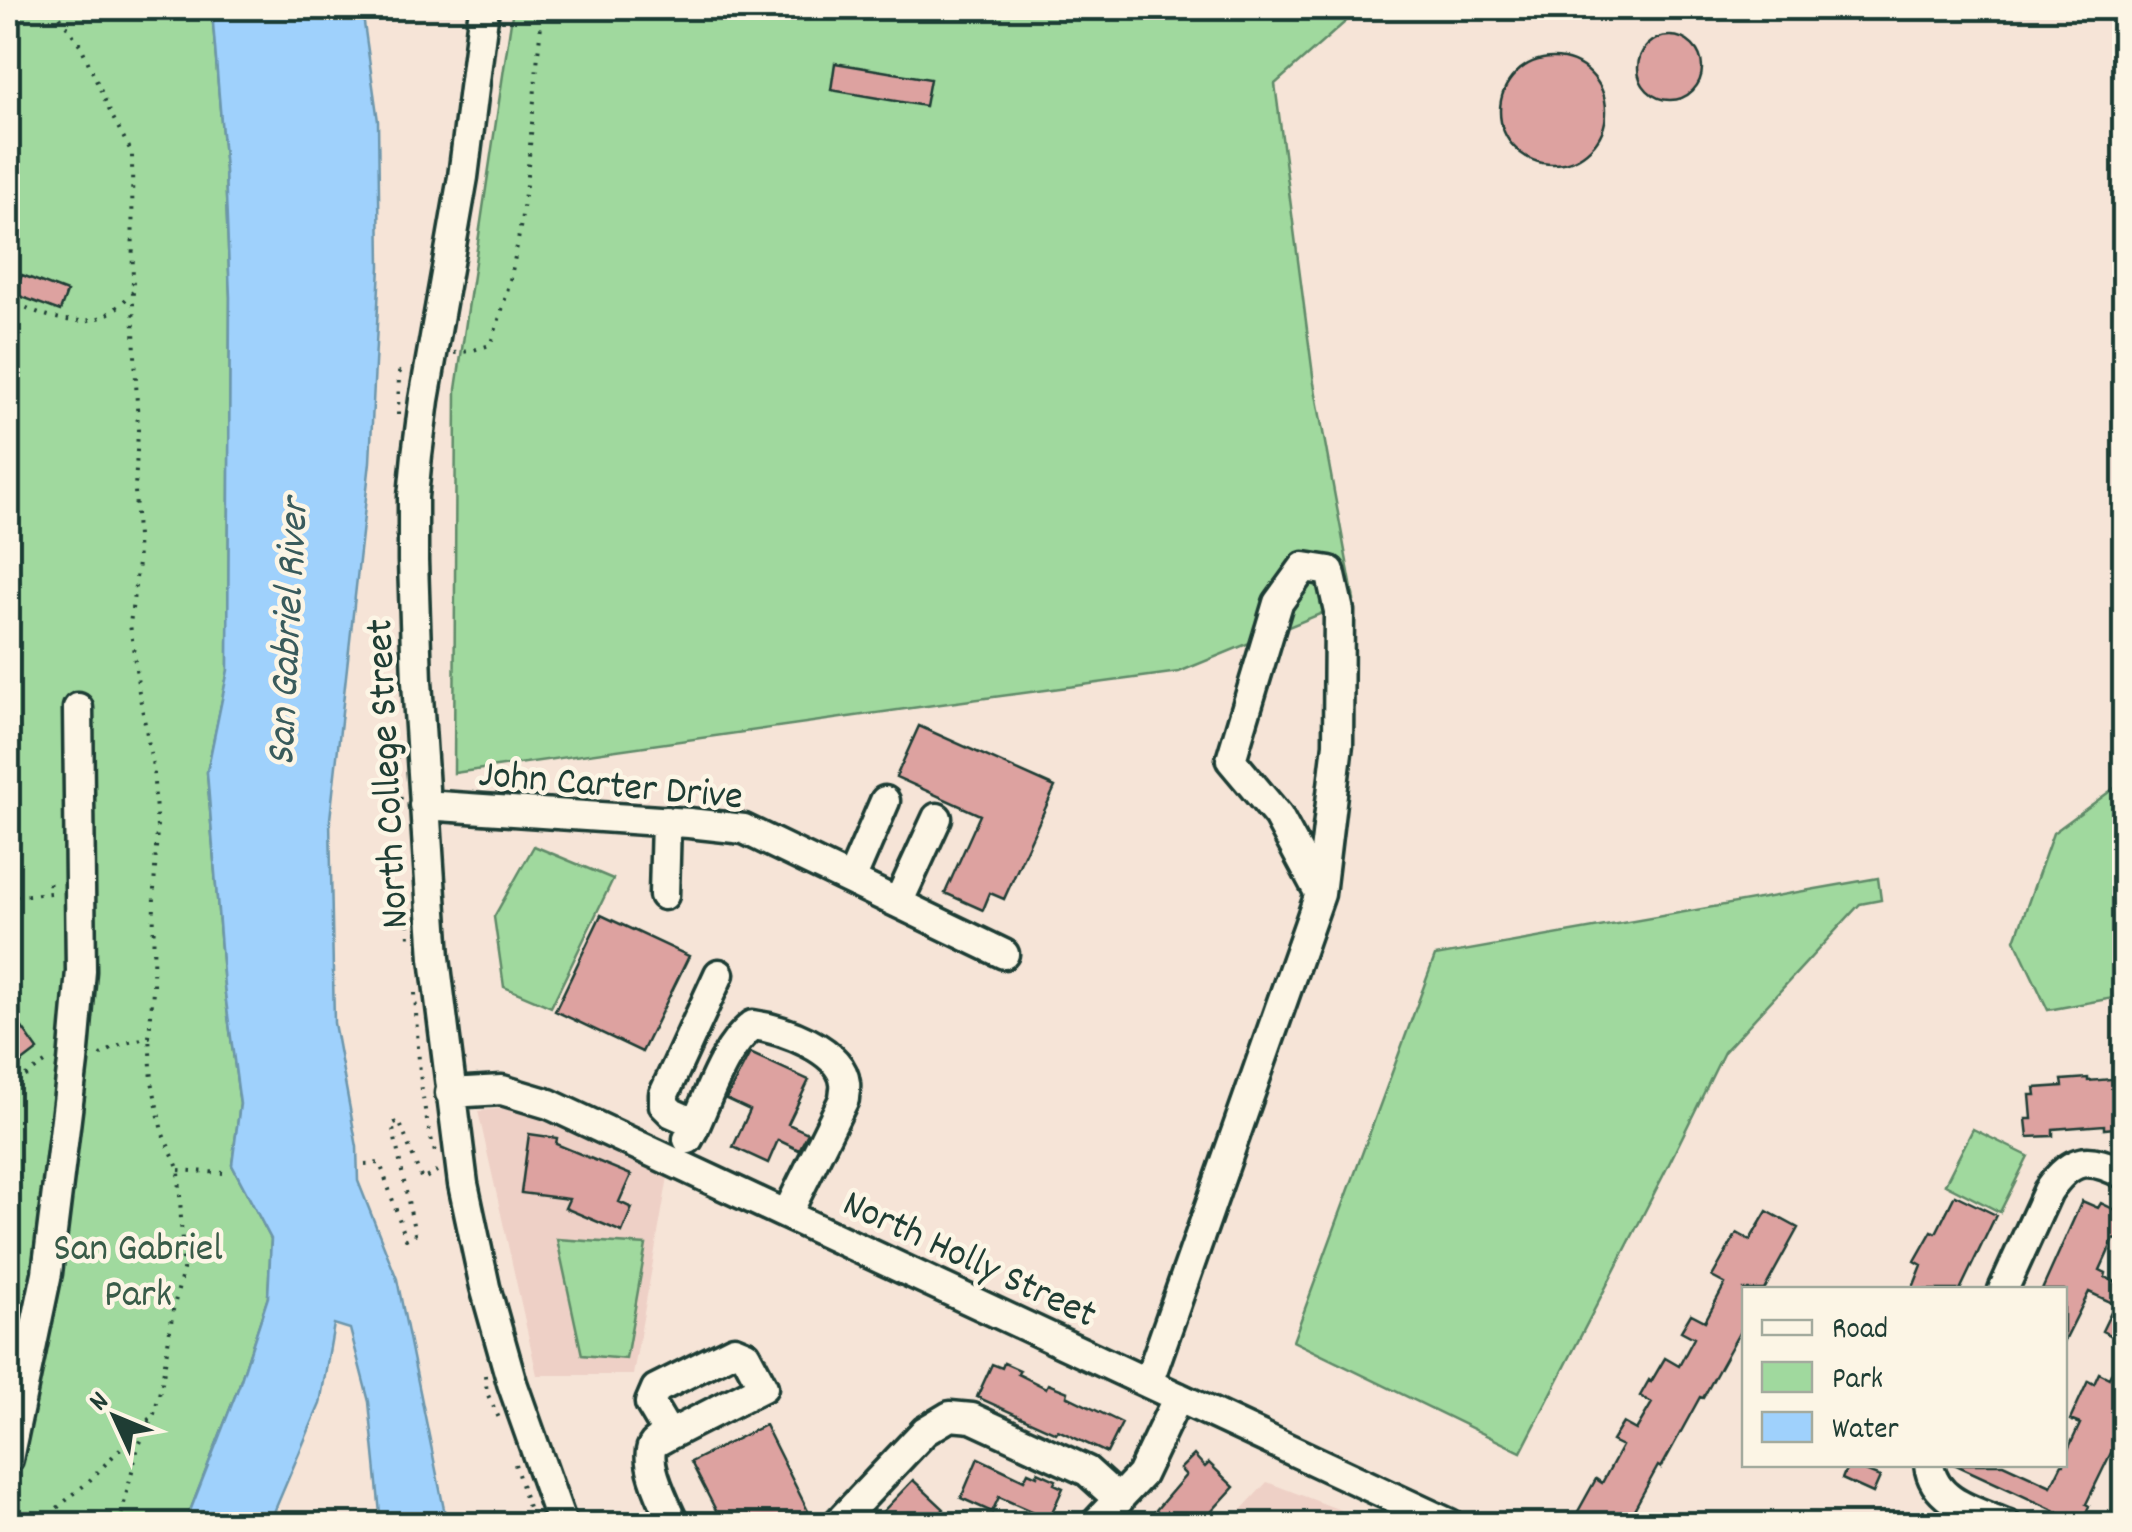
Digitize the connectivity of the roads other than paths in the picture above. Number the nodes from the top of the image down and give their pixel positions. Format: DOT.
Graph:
graph roads {
  1 [pos="484,8"];
  2 [pos="78,708"];
  3 [pos="886,802"];
  4 [pos="412,803"];
  5 [pos="937,818"];
  6 [pos="666,821"];
  7 [pos="851,880"];
  8 [pos="1320,894"];
  9 [pos="664,895"];
  10 [pos="898,903"];
  11 [pos="1004,954"];
  12 [pos="719,974"];
  13 [pos="450,1093"];
  14 [pos="694,1128"];
  15 [pos="676,1163"];
  16 [pos="2124,1174"];
  17 [pos="787,1214"];
  18 [pos="2004,1287"];
  19 [pos="1148,1383"];
  20 [pos="1178,1397"];
  21 [pos="669,1435"];
  22 [pos="8,1459"];
  23 [pos="1928,1467"];
  24 [pos="1119,1500"];
  25 [pos="562,1524"];
  26 [pos="674,1524"];
  27 [pos="838,1524"];
  28 [pos="1095,1524"];
  29 [pos="1450,1524"];
  30 [pos="2006,1524"];
  1 -- 4 [label="street, North College Street"];
  2 -- 22 [label="street"];
  3 -- 7 [label="street"];
  4 -- 6 [label="street, John Carter Drive"];
  4 -- 13 [label="street, North College Street"];
  5 -- 10 [label="street"];
  6 -- 7 [label="street, John Carter Drive"];
  6 -- 9 [label="street"];
  7 -- 10 [label="street, John Carter Drive"];
  8 -- 8 [label="street"];
  8 -- 19 [label="street"];
  10 -- 11 [label="street, John Carter Drive"];
  12 -- 14 [label="street"];
  13 -- 15 [label="street, North Holly Street"];
  13 -- 25 [label="street, North College Street"];
  14 -- 15 [label="street"];
  14 -- 17 [label="street"];
  15 -- 17 [label="street, North Holly Street"];
  16 -- 18 [label="street"];
  17 -- 19 [label="street, North Holly Street"];
  19 -- 20 [label="street, North Holly Street"];
  20 -- 24 [label="street"];
  20 -- 29 [label="street, North Holly Street"];
  21 -- 26 [label="street"];
  23 -- 30 [label="street"];
  24 -- 27 [label="street"];
  24 -- 28 [label="street"];
}
